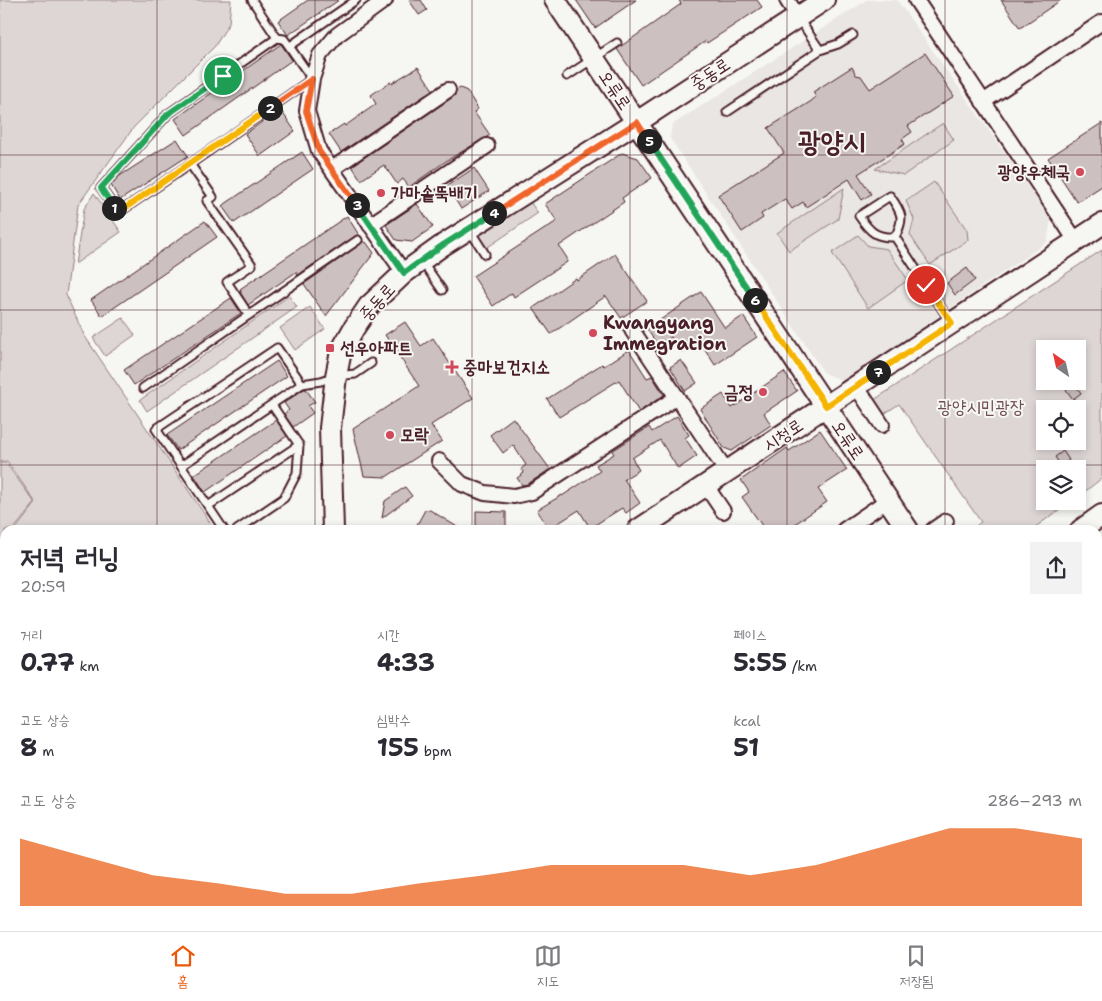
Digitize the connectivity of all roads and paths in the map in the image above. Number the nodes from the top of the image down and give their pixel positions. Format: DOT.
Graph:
graph roads {
  1 [pos="356,0"];
  2 [pos="385,0"];
  3 [pos="555,0"];
  4 [pos="787,0"];
  5 [pos="824,0"];
  6 [pos="916,0"];
  7 [pos="255,1"];
  8 [pos="798,17"];
  9 [pos="1102,22"];
  10 [pos="853,35"];
  11 [pos="277,38"];
  12 [pos="617,43"];
  13 [pos="290,46"];
  14 [pos="820,50"];
  15 [pos="594,58"];
  16 [pos="567,76"];
  17 [pos="312,79"];
  18 [pos="448,90"];
  19 [pos="983,102"];
  20 [pos="727,112"];
  21 [pos="637,122"];
  22 [pos="487,146"];
  23 [pos="190,164"];
  24 [pos="332,169"];
  25 [pos="1102,224"];
  26 [pos="370,225"];
  27 [pos="468,229"];
  28 [pos="895,237"];
  29 [pos="358,240"];
  30 [pos="1076,241"];
  31 [pos="485,254"];
  32 [pos="422,260"];
  33 [pos="404,273"];
  34 [pos="442,290"];
  35 [pos="249,315"];
  36 [pos="952,323"];
  37 [pos="632,330"];
  38 [pos="371,363"];
  39 [pos="336,376"];
  40 [pos="302,384"];
  41 [pos="856,386"];
  42 [pos="143,388"];
  43 [pos="677,398"];
  44 [pos="272,405"];
  45 [pos="826,406"];
  46 [pos="882,426"];
  47 [pos="299,445"];
  48 [pos="439,461"];
  49 [pos="181,466"];
  50 [pos="727,472"];
  51 [pos="706,486"];
  52 [pos="888,500"];
  53 [pos="208,506"];
  54 [pos="723,511"];
  55 [pos="1102,515"];
  56 [pos="946,521"];
  57 [pos="221,525"];
  58 [pos="244,525"];
  59 [pos="333,525"];
  60 [pos="646,525"];
  61 [pos="851,525"];
  62 [pos="905,525"];
  63 [pos="940,525"];
  64 [pos="1088,525"];
  1 -- 13 [label="lane"];
  2 -- 17 [label="street"];
  3 -- 15 [label="street, 오류로"];
  4 -- 8 [label="street"];
  5 -- 8 [label="street, 중동로"];
  6 -- 19 [label="street"];
  7 -- 11 [label="lane"];
  8 -- 14 [label="lane"];
  8 -- 21 [label="street, 중동로"];
  9 -- 19 [label="street"];
  10 -- 14 [label="lane"];
  11 -- 13 [label="lane"];
  11 -- 23 [label="lane"];
  12 -- 15 [label="lane"];
  13 -- 17 [label="lane"];
  14 -- 20 [label="lane"];
  15 -- 16 [label="lane"];
  15 -- 21 [label="street, 오류로"];
  17 -- 23 [label="lane"];
  17 -- 24 [label="street"];
  18 -- 24 [label="street"];
  19 -- 30 [label="street"];
  21 -- 27 [label="street, 중동로"];
  21 -- 45 [label="street, 오류로"];
  22 -- 26 [label="street"];
  23 -- 35 [label="lane"];
  24 -- 26 [label="street"];
  25 -- 30 [label="street, 시청로"];
  26 -- 33 [label="street"];
  27 -- 31 [label="lane"];
  27 -- 32 [label="street, 중동로"];
  28 -- 28 [label="lane"];
  28 -- 36 [label="lane"];
  29 -- 35 [label="lane"];
  30 -- 36 [label="street, 시청로"];
  32 -- 33 [label="street, 중동로"];
  32 -- 34 [label="lane"];
  33 -- 39 [label="street, 중동로"];
  35 -- 42 [label="lane"];
  36 -- 41 [label="street, 시청로"];
  37 -- 43 [label="street"];
  38 -- 39 [label="lane"];
  39 -- 40 [label="lane"];
  39 -- 59 [label="street, 중동로"];
  40 -- 44 [label="lane"];
  40 -- 49 [label="lane"];
  41 -- 45 [label="street, 시청로"];
  41 -- 46 [label="street"];
  43 -- 48 [label="street"];
  43 -- 50 [label="street"];
  44 -- 47 [label="lane"];
  44 -- 49 [label="lane"];
  45 -- 50 [label="street, 시청로"];
  45 -- 52 [label="street, 오류로"];
  47 -- 53 [label="lane"];
  47 -- 58 [label="lane"];
  49 -- 53 [label="lane"];
  50 -- 51 [label="street, 시청로"];
  51 -- 54 [label="street"];
  51 -- 60 [label="street, 시청로"];
  52 -- 61 [label="street"];
  52 -- 62 [label="street, 오류로"];
  53 -- 57 [label="lane"];
  55 -- 64 [label="street"];
  56 -- 63 [label="street"];
}
